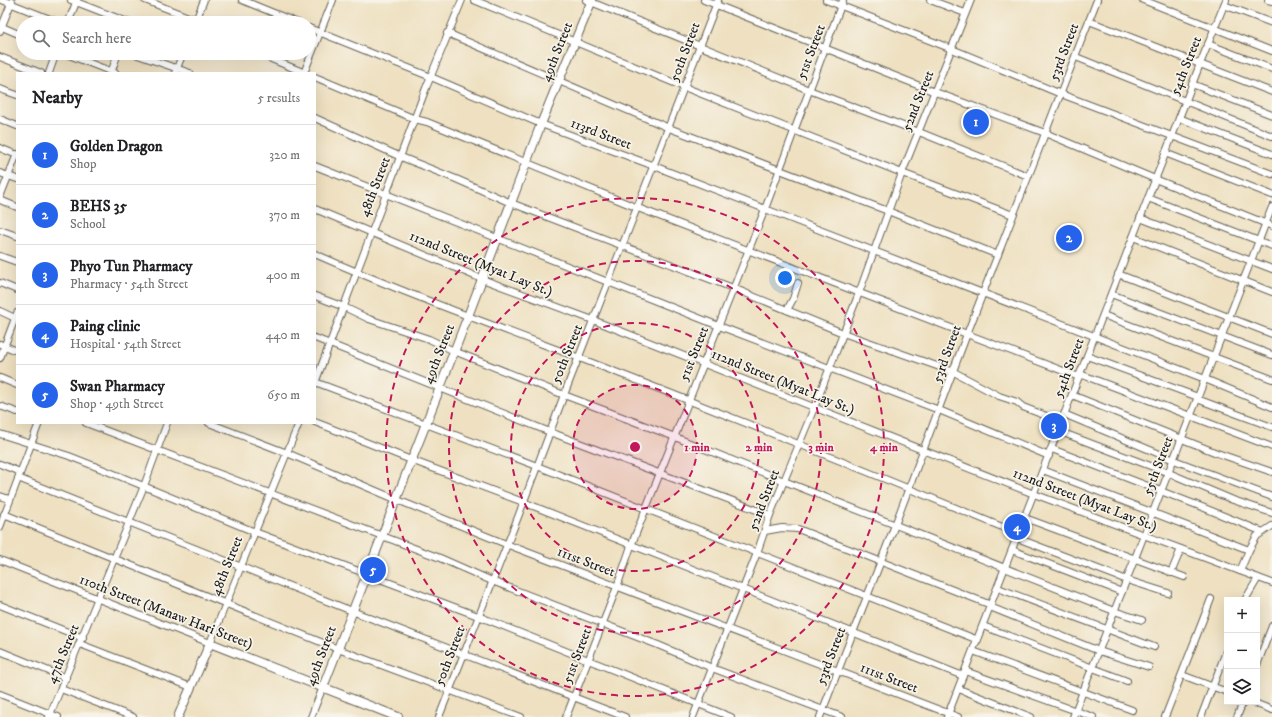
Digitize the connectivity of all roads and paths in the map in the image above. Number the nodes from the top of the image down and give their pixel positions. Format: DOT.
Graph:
graph roads {
  1 [pos="2,0"];
  2 [pos="145,0"];
  3 [pos="204,0"];
  4 [pos="242,0"];
  5 [pos="333,0"];
  6 [pos="462,0"];
  7 [pos="474,0"];
  8 [pos="704,0"];
  9 [pos="826,0"];
  10 [pos="930,0"];
  11 [pos="971,0"];
  12 [pos="1097,0"];
  13 [pos="1143,0"];
  14 [pos="1268,0"];
  15 [pos="75,1"];
  16 [pos="590,1"];
  17 [pos="1272,1"];
  18 [pos="12,2"];
  19 [pos="717,2"];
  20 [pos="1225,2"];
  21 [pos="842,3"];
  22 [pos="966,13"];
  23 [pos="44,16"];
  24 [pos="70,16"];
  25 [pos="112,16"];
  26 [pos="181,16"];
  27 [pos="197,16"];
  28 [pos="281,16"];
  29 [pos="1089,21"];
  30 [pos="1272,23"];
  31 [pos="1,28"];
  32 [pos="1214,28"];
  33 [pos="316,31"];
  34 [pos="320,32"];
  35 [pos="16,33"];
  36 [pos="447,33"];
  37 [pos="575,41"];
  38 [pos="316,43"];
  39 [pos="1208,44"];
  40 [pos="700,46"];
  41 [pos="825,48"];
  42 [pos="952,49"];
  43 [pos="1272,51"];
  44 [pos="0,57"];
  45 [pos="1076,57"];
  46 [pos="54,60"];
  47 [pos="82,60"];
  48 [pos="116,60"];
  49 [pos="149,60"];
  50 [pos="180,60"];
  51 [pos="274,60"];
  52 [pos="310,60"];
  53 [pos="1200,64"];
  54 [pos="1272,69"];
  55 [pos="176,71"];
  56 [pos="38,72"];
  57 [pos="49,72"];
  58 [pos="112,72"];
  59 [pos="303,72"];
  60 [pos="305,72"];
  61 [pos="316,77"];
  62 [pos="430,77"];
  63 [pos="559,81"];
  64 [pos="1192,84"];
  65 [pos="684,86"];
  66 [pos="0,89"];
  67 [pos="809,90"];
  68 [pos="935,92"];
  69 [pos="1272,92"];
  70 [pos="1061,94"];
  71 [pos="16,95"];
  72 [pos="1185,101"];
  73 [pos="1272,115"];
  74 [pos="316,118"];
  75 [pos="1179,118"];
  76 [pos="0,119"];
  77 [pos="415,119"];
  78 [pos="541,124"];
  79 [pos="16,126"];
  80 [pos="668,128"];
  81 [pos="794,130"];
  82 [pos="919,132"];
  83 [pos="1045,133"];
  84 [pos="1172,135"];
  85 [pos="1272,136"];
  86 [pos="0,148"];
  87 [pos="1165,153"];
  88 [pos="16,154"];
  89 [pos="1272,154"];
  90 [pos="16,156"];
  91 [pos="401,157"];
  92 [pos="526,163"];
  93 [pos="316,166"];
  94 [pos="654,166"];
  95 [pos="779,171"];
  96 [pos="0,173"];
  97 [pos="902,173"];
  98 [pos="1272,174"];
  99 [pos="8,176"];
  100 [pos="1028,176"];
  101 [pos="16,179"];
  102 [pos="1155,179"];
  103 [pos="386,194"];
  104 [pos="1272,195"];
  105 [pos="0,197"];
  106 [pos="1148,198"];
  107 [pos="0,200"];
  108 [pos="511,203"];
  109 [pos="1272,207"];
  110 [pos="16,208"];
  111 [pos="638,208"];
  112 [pos="316,209"];
  113 [pos="765,209"];
  114 [pos="888,211"];
  115 [pos="1013,215"];
  116 [pos="1140,218"];
  117 [pos="1269,224"];
  118 [pos="0,230"];
  119 [pos="372,233"];
  120 [pos="16,236"];
  121 [pos="1133,237"];
  122 [pos="497,239"];
  123 [pos="1259,241"];
  124 [pos="623,246"];
  125 [pos="1272,246"];
  126 [pos="749,249"];
  127 [pos="874,252"];
  128 [pos="316,254"];
  129 [pos="998,255"];
  130 [pos="0,256"];
  131 [pos="1251,261"];
  132 [pos="16,262"];
  133 [pos="1272,269"];
  134 [pos="357,272"];
  135 [pos="1118,274"];
  136 [pos="482,279"];
  137 [pos="1244,281"];
  138 [pos="608,282"];
  139 [pos="0,283"];
  140 [pos="798,283"];
  141 [pos="733,288"];
  142 [pos="16,290"];
  143 [pos="1272,292"];
  144 [pos="859,293"];
  145 [pos="983,293"];
  146 [pos="1111,294"];
  147 [pos="316,296"];
  148 [pos="344,307"];
  149 [pos="787,310"];
  150 [pos="0,311"];
  151 [pos="1103,315"];
  152 [pos="16,316"];
  153 [pos="468,316"];
  154 [pos="1229,318"];
  155 [pos="593,320"];
  156 [pos="719,326"];
  157 [pos="843,333"];
  158 [pos="967,334"];
  159 [pos="1272,334"];
  160 [pos="1094,336"];
  161 [pos="1222,336"];
  162 [pos="316,338"];
  163 [pos="330,344"];
  164 [pos="2,346"];
  165 [pos="16,351"];
  166 [pos="454,351"];
  167 [pos="1272,355"];
  168 [pos="1087,356"];
  169 [pos="1214,357"];
  170 [pos="0,358"];
  171 [pos="578,358"];
  172 [pos="704,363"];
  173 [pos="830,368"];
  174 [pos="954,372"];
  175 [pos="1079,377"];
  176 [pos="0,378"];
  177 [pos="316,379"];
  178 [pos="1205,379"];
  179 [pos="1272,379"];
  180 [pos="316,382"];
  181 [pos="16,385"];
  182 [pos="440,387"];
  183 [pos="564,395"];
  184 [pos="1072,395"];
  185 [pos="1197,399"];
  186 [pos="689,401"];
  187 [pos="0,406"];
  188 [pos="1272,407"];
  189 [pos="814,408"];
  190 [pos="939,410"];
  191 [pos="16,412"];
  192 [pos="1064,414"];
  193 [pos="1190,417"];
  194 [pos="316,422"];
  195 [pos="1062,422"];
  196 [pos="425,423"];
  197 [pos="39,424"];
  198 [pos="89,424"];
  199 [pos="167,424"];
  200 [pos="212,424"];
  201 [pos="299,424"];
  202 [pos="1272,427"];
  203 [pos="1058,431"];
  204 [pos="550,432"];
  205 [pos="0,434"];
  206 [pos="675,437"];
  207 [pos="1182,439"];
  208 [pos="31,445"];
  209 [pos="799,445"];
  210 [pos="1272,447"];
  211 [pos="157,450"];
  212 [pos="924,450"];
  213 [pos="1050,452"];
  214 [pos="287,453"];
  215 [pos="411,460"];
  216 [pos="1174,460"];
  217 [pos="0,464"];
  218 [pos="537,466"];
  219 [pos="1043,470"];
  220 [pos="1272,472"];
  221 [pos="1169,473"];
  222 [pos="661,474"];
  223 [pos="19,475"];
  224 [pos="784,481"];
  225 [pos="144,486"];
  226 [pos="910,488"];
  227 [pos="1161,492"];
  228 [pos="271,493"];
  229 [pos="1034,494"];
  230 [pos="0,496"];
  231 [pos="1272,497"];
  232 [pos="395,499"];
  233 [pos="9,500"];
  234 [pos="523,502"];
  235 [pos="647,510"];
  236 [pos="1272,513"];
  237 [pos="4,514"];
  238 [pos="1153,514"];
  239 [pos="770,515"];
  240 [pos="1025,518"];
  241 [pos="129,522"];
  242 [pos="0,524"];
  243 [pos="895,525"];
  244 [pos="1272,526"];
  245 [pos="765,530"];
  246 [pos="255,532"];
  247 [pos="1263,532"];
  248 [pos="382,536"];
  249 [pos="1018,536"];
  250 [pos="1144,536"];
  251 [pos="506,544"];
  252 [pos="631,546"];
  253 [pos="1181,549"];
  254 [pos="1012,550"];
  255 [pos="1249,550"];
  256 [pos="757,553"];
  257 [pos="114,558"];
  258 [pos="1135,559"];
  259 [pos="0,560"];
  260 [pos="881,562"];
  261 [pos="241,567"];
  262 [pos="1005,568"];
  263 [pos="1242,572"];
  264 [pos="1171,573"];
  265 [pos="367,574"];
  266 [pos="1184,577"];
  267 [pos="1256,578"];
  268 [pos="1127,580"];
  269 [pos="492,581"];
  270 [pos="1272,583"];
  271 [pos="617,587"];
  272 [pos="998,588"];
  273 [pos="742,589"];
  274 [pos="1122,592"];
  275 [pos="1168,593"];
  276 [pos="867,597"];
  277 [pos="1246,597"];
  278 [pos="1211,599"];
  279 [pos="99,600"];
  280 [pos="226,603"];
  281 [pos="0,605"];
  282 [pos="991,606"];
  283 [pos="352,611"];
  284 [pos="1114,611"];
  285 [pos="478,616"];
  286 [pos="1142,620"];
  287 [pos="602,624"];
  288 [pos="983,626"];
  289 [pos="1272,626"];
  290 [pos="727,628"];
  291 [pos="1107,630"];
  292 [pos="854,632"];
  293 [pos="978,640"];
  294 [pos="81,641"];
  295 [pos="210,643"];
  296 [pos="1154,647"];
  297 [pos="338,649"];
  298 [pos="973,650"];
  299 [pos="1099,650"];
  300 [pos="0,651"];
  301 [pos="464,653"];
  302 [pos="1224,657"];
  303 [pos="1260,657"];
  304 [pos="588,660"];
  305 [pos="1149,667"];
  306 [pos="712,668"];
  307 [pos="1092,669"];
  308 [pos="838,671"];
  309 [pos="964,673"];
  310 [pos="1182,674"];
  311 [pos="66,678"];
  312 [pos="1127,681"];
  313 [pos="191,687"];
  314 [pos="323,687"];
  315 [pos="1213,687"];
  316 [pos="61,689"];
  317 [pos="959,689"];
  318 [pos="450,690"];
  319 [pos="1224,691"];
  320 [pos="1083,692"];
  321 [pos="0,694"];
  322 [pos="574,697"];
  323 [pos="698,705"];
  324 [pos="1242,705"];
  325 [pos="1260,705"];
  326 [pos="823,709"];
  327 [pos="1272,709"];
  328 [pos="1132,710"];
  329 [pos="1074,714"];
  330 [pos="948,715"];
  331 [pos="50,716"];
  332 [pos="58,717"];
  333 [pos="133,717"];
  334 [pos="178,717"];
  335 [pos="311,717"];
  336 [pos="398,717"];
  337 [pos="439,717"];
  338 [pos="521,717"];
  339 [pos="566,717"];
  340 [pos="625,717"];
  341 [pos="693,717"];
  342 [pos="731,717"];
  343 [pos="820,717"];
  344 [pos="842,717"];
  345 [pos="958,717"];
  346 [pos="1031,717"];
  347 [pos="1093,717"];
  348 [pos="1165,717"];
  349 [pos="1201,717"];
  350 [pos="1237,717"];
  1 -- 18 [label="street"];
  2 -- 26 [label="street"];
  3 -- 27 [label="street"];
  4 -- 28 [label="street"];
  5 -- 34 [label="street"];
  6 -- 36 [label="street, 48th Street"];
  7 -- 37 [label="street"];
  8 -- 19 [label="street"];
  9 -- 21 [label="street"];
  10 -- 22 [label="street"];
  11 -- 22 [label="street, 52nd Street"];
  12 -- 29 [label="street, 53rd Street"];
  13 -- 32 [label="street"];
  14 -- 17 [label="street"];
  15 -- 24 [label="street"];
  15 -- 25 [label="street"];
  16 -- 37 [label="main road, 49th Street"];
  16 -- 40 [label="street"];
  18 -- 23 [label="street"];
  18 -- 31 [label="street"];
  19 -- 40 [label="street, 50th Street"];
  19 -- 41 [label="street"];
  20 -- 30 [label="street"];
  20 -- 32 [label="street, 54th Street"];
  21 -- 41 [label="street, 51st Street"];
  21 -- 42 [label="street"];
  22 -- 42 [label="street, 52nd Street"];
  29 -- 45 [label="street, 53rd Street"];
  29 -- 53 [label="street"];
  31 -- 35 [label="street"];
  32 -- 39 [label="street, 54th Street"];
  32 -- 43 [label="street"];
  33 -- 34 [label="street"];
  34 -- 38 [label="street"];
  34 -- 62 [label="street"];
  36 -- 62 [label="street, 48th Street"];
  36 -- 63 [label="street"];
  37 -- 63 [label="main road, 49th Street"];
  37 -- 65 [label="street"];
  39 -- 53 [label="street, 54th Street"];
  39 -- 54 [label="street"];
  40 -- 65 [label="street, 50th Street"];
  40 -- 67 [label="street"];
  41 -- 67 [label="street, 51st Street"];
  41 -- 68 [label="street"];
  42 -- 68 [label="street, 52nd Street"];
  42 -- 70 [label="street"];
  44 -- 56 [label="street"];
  45 -- 70 [label="street, 53rd Street"];
  45 -- 72 [label="street"];
  46 -- 57 [label="street"];
  47 -- 58 [label="street"];
  48 -- 58 [label="street"];
  49 -- 55 [label="street"];
  50 -- 55 [label="street"];
  51 -- 59 [label="street"];
  52 -- 60 [label="street"];
  53 -- 64 [label="street, 54th Street"];
  53 -- 69 [label="street"];
  61 -- 77 [label="street"];
  62 -- 77 [label="street, 48th Street"];
  62 -- 78 [label="street, 113rd Street"];
  63 -- 78 [label="main road, 49th Street"];
  63 -- 80 [label="street"];
  64 -- 72 [label="street, 54th Street"];
  64 -- 73 [label="street"];
  65 -- 80 [label="street, 50th Street"];
  65 -- 81 [label="street"];
  66 -- 71 [label="street"];
  67 -- 81 [label="street, 51st Street"];
  67 -- 82 [label="street"];
  68 -- 82 [label="street, 52nd Street"];
  68 -- 83 [label="street"];
  70 -- 83 [label="street, 53rd Street"];
  70 -- 84 [label="street"];
  72 -- 75 [label="street, 54th Street"];
  72 -- 85 [label="street"];
  74 -- 91 [label="street"];
  75 -- 84 [label="street, 54th Street"];
  75 -- 89 [label="street"];
  76 -- 79 [label="street"];
  77 -- 91 [label="street, 48th Street"];
  77 -- 92 [label="street"];
  78 -- 92 [label="main road, 49th Street"];
  78 -- 94 [label="street, 113rd Street"];
  80 -- 94 [label="street, 50th Street"];
  80 -- 95 [label="street"];
  81 -- 95 [label="street, 51st Street"];
  81 -- 97 [label="street"];
  82 -- 97 [label="street, 52nd Street"];
  82 -- 100 [label="street"];
  83 -- 100 [label="street, 53rd Street"];
  83 -- 102 [label="street"];
  84 -- 87 [label="street, 54th Street"];
  84 -- 98 [label="street"];
  86 -- 88 [label="street"];
  87 -- 102 [label="street, 54th Street"];
  87 -- 104 [label="street"];
  90 -- 99 [label="street"];
  91 -- 103 [label="street, 48th Street"];
  91 -- 108 [label="street"];
  92 -- 108 [label="main road, 49th Street"];
  92 -- 111 [label="street"];
  93 -- 103 [label="street"];
  94 -- 111 [label="street, 50th Street"];
  94 -- 113 [label="street, 113rd Street"];
  95 -- 113 [label="street, 51st Street"];
  95 -- 114 [label="street"];
  96 -- 99 [label="street"];
  97 -- 114 [label="street, 52nd Street"];
  97 -- 115 [label="street"];
  99 -- 101 [label="street"];
  99 -- 105 [label="street"];
  100 -- 115 [label="street, 53rd Street"];
  102 -- 106 [label="street, 54th Street"];
  102 -- 117 [label="street"];
  103 -- 119 [label="street, 48th Street"];
  103 -- 122 [label="street"];
  106 -- 116 [label="street, 54th Street"];
  106 -- 123 [label="street"];
  107 -- 110 [label="street"];
  108 -- 122 [label="main road, 49th Street"];
  108 -- 124 [label="street"];
  109 -- 117 [label="street, 55th Street"];
  111 -- 124 [label="street, 50th Street"];
  111 -- 126 [label="street"];
  112 -- 119 [label="street, 112nd Street (Myat Lay St.)"];
  113 -- 126 [label="street, 51st Street"];
  113 -- 127 [label="street, 113rd Street"];
  114 -- 127 [label="street, 52nd Street"];
  114 -- 129 [label="street"];
  115 -- 129 [label="street, 53rd Street"];
  116 -- 121 [label="street, 54th Street"];
  116 -- 131 [label="street"];
  117 -- 123 [label="street, 55th Street"];
  118 -- 120 [label="street"];
  119 -- 134 [label="street, 48th Street"];
  119 -- 136 [label="street, 112nd Street (Myat Lay St.)"];
  121 -- 135 [label="street, 54th Street"];
  121 -- 137 [label="street"];
  122 -- 136 [label="main road, 49th Street"];
  122 -- 138 [label="street"];
  123 -- 125 [label="street"];
  123 -- 131 [label="street, 55th Street"];
  124 -- 138 [label="street, 50th Street"];
  124 -- 141 [label="street"];
  126 -- 141 [label="street, 51st Street"];
  126 -- 144 [label="street"];
  127 -- 144 [label="street, 52nd Street"];
  127 -- 145 [label="street, 113rd Street"];
  128 -- 134 [label="street"];
  129 -- 145 [label="street, 53rd Street"];
  130 -- 132 [label="street"];
  131 -- 133 [label="street"];
  131 -- 137 [label="street, 55th Street"];
  134 -- 148 [label="street, 48th Street"];
  134 -- 153 [label="street"];
  135 -- 146 [label="street, 54th Street"];
  135 -- 154 [label="street"];
  136 -- 153 [label="main road, 49th Street"];
  136 -- 155 [label="street, 112nd Street (Myat Lay St.)"];
  137 -- 143 [label="street"];
  137 -- 154 [label="street, 55th Street"];
  138 -- 155 [label="street, 50th Street"];
  138 -- 156 [label="street"];
  139 -- 142 [label="street"];
  140 -- 149 [label="street"];
  141 -- 149 [label="street"];
  141 -- 156 [label="street, 51st Street"];
  144 -- 157 [label="street, 52nd Street"];
  144 -- 158 [label="street"];
  145 -- 158 [label="street, 53rd Street"];
  145 -- 160 [label="street, 113rd Street"];
  146 -- 151 [label="street, 54th Street"];
  146 -- 161 [label="street"];
  147 -- 148 [label="street"];
  148 -- 163 [label="street, 48th Street"];
  148 -- 166 [label="street"];
  149 -- 157 [label="street"];
  150 -- 152 [label="street"];
  151 -- 160 [label="street, 54th Street"];
  151 -- 169 [label="street"];
  152 -- 164 [label="street"];
  153 -- 166 [label="main road, 49th Street"];
  153 -- 171 [label="street"];
  154 -- 159 [label="street"];
  154 -- 161 [label="street, 55th Street"];
  155 -- 171 [label="street, 50th Street"];
  155 -- 172 [label="street, 112nd Street (Myat Lay St.)"];
  156 -- 172 [label="street, 51st Street"];
  156 -- 173 [label="street"];
  157 -- 173 [label="street, 52nd Street"];
  157 -- 174 [label="street"];
  158 -- 174 [label="street, 53rd Street"];
  158 -- 175 [label="street"];
  160 -- 168 [label="street, 54th Street"];
  160 -- 178 [label="street, 113rd Street"];
  161 -- 167 [label="street"];
  161 -- 169 [label="street, 55th Street"];
  162 -- 163 [label="street"];
  163 -- 177 [label="street, 48th Street"];
  163 -- 182 [label="street"];
  164 -- 165 [label="street"];
  164 -- 170 [label="street"];
  166 -- 182 [label="main road, 49th Street"];
  166 -- 183 [label="street"];
  168 -- 175 [label="street, 54th Street"];
  168 -- 185 [label="street"];
  169 -- 178 [label="street, 55th Street"];
  169 -- 179 [label="street"];
  171 -- 183 [label="street, 50th Street"];
  171 -- 186 [label="street"];
  172 -- 186 [label="street, 51st Street"];
  172 -- 189 [label="street, 112nd Street (Myat Lay St.)"];
  173 -- 189 [label="street, 52nd Street"];
  173 -- 190 [label="street"];
  174 -- 190 [label="street, 53rd Street"];
  174 -- 195 [label="street"];
  175 -- 184 [label="street, 54th Street"];
  175 -- 193 [label="street"];
  176 -- 181 [label="street"];
  178 -- 185 [label="street, 55th Street"];
  178 -- 188 [label="street, 113rd Street"];
  180 -- 196 [label="street"];
  182 -- 196 [label="main road, 49th Street"];
  182 -- 204 [label="street"];
  183 -- 204 [label="street, 50th Street"];
  183 -- 206 [label="street"];
  184 -- 192 [label="street, 54th Street"];
  184 -- 207 [label="street"];
  185 -- 193 [label="street, 55th Street"];
  185 -- 202 [label="street"];
  186 -- 206 [label="street, 51st Street"];
  186 -- 209 [label="street"];
  187 -- 191 [label="street"];
  189 -- 209 [label="street, 52nd Street"];
  189 -- 212 [label="street, 112nd Street (Myat Lay St.)"];
  190 -- 212 [label="street, 53rd Street"];
  190 -- 213 [label="street"];
  192 -- 195 [label="street, 54th Street"];
  192 -- 216 [label="street"];
  193 -- 207 [label="street, 55th Street"];
  193 -- 210 [label="street"];
  194 -- 215 [label="street"];
  195 -- 203 [label="street, 54th Street"];
  196 -- 215 [label="main road, 49th Street"];
  196 -- 218 [label="street"];
  197 -- 208 [label="street"];
  198 -- 211 [label="street"];
  199 -- 211 [label="street, 47th Street"];
  200 -- 214 [label="street, 111st Street"];
  201 -- 214 [label="street, 48th Street"];
  203 -- 213 [label="street, 54th Street"];
  203 -- 221 [label="street"];
  204 -- 218 [label="street, 50th Street"];
  204 -- 222 [label="street"];
  205 -- 208 [label="street"];
  206 -- 222 [label="street, 51st Street"];
  206 -- 224 [label="street"];
  207 -- 216 [label="street, 55th Street"];
  207 -- 220 [label="street"];
  208 -- 223 [label="street"];
  208 -- 225 [label="street"];
  209 -- 224 [label="street, 52nd Street"];
  209 -- 226 [label="street"];
  211 -- 225 [label="street, 47th Street"];
  211 -- 228 [label="street"];
  212 -- 226 [label="street, 53rd Street"];
  212 -- 229 [label="street, 112nd Street (Myat Lay St.)"];
  213 -- 219 [label="street, 54th Street"];
  213 -- 227 [label="street"];
  214 -- 228 [label="street, 48th Street"];
  214 -- 232 [label="street, 111st Street"];
  215 -- 232 [label="main road, 49th Street"];
  215 -- 234 [label="street"];
  216 -- 221 [label="street, 55th Street"];
  216 -- 231 [label="street"];
  217 -- 223 [label="street"];
  218 -- 234 [label="street, 50th Street"];
  218 -- 235 [label="street"];
  219 -- 229 [label="street, 54th Street"];
  219 -- 238 [label="street"];
  221 -- 227 [label="street, 55th Street"];
  221 -- 236 [label="street"];
  222 -- 235 [label="street, 51st Street"];
  222 -- 239 [label="street"];
  223 -- 233 [label="street"];
  223 -- 241 [label="street"];
  224 -- 239 [label="street, 52nd Street"];
  224 -- 243 [label="street"];
  225 -- 241 [label="street, 47th Street"];
  225 -- 246 [label="street"];
  226 -- 243 [label="street, 53rd Street"];
  226 -- 249 [label="street"];
  227 -- 238 [label="street, 55th Street"];
  227 -- 247 [label="street"];
  228 -- 246 [label="street, 48th Street"];
  228 -- 248 [label="street"];
  229 -- 240 [label="street, 54th Street"];
  229 -- 250 [label="street, 112nd Street (Myat Lay St.)"];
  230 -- 233 [label="street"];
  232 -- 248 [label="main road, 49th Street"];
  232 -- 251 [label="street, 111st Street"];
  233 -- 237 [label="street"];
  234 -- 251 [label="street, 50th Street"];
  234 -- 252 [label="street"];
  235 -- 252 [label="street, 51st Street"];
  235 -- 256 [label="street"];
  237 -- 242 [label="street"];
  237 -- 257 [label="street"];
  238 -- 250 [label="street, 55th Street"];
  238 -- 255 [label="street"];
  239 -- 245 [label="street, 52nd Street"];
  240 -- 249 [label="street, 54th Street"];
  240 -- 258 [label="street"];
  241 -- 257 [label="street, 47th Street"];
  241 -- 261 [label="street"];
  243 -- 260 [label="street, 53rd Street"];
  243 -- 262 [label="street"];
  244 -- 247 [label="street"];
  245 -- 256 [label="street, 52nd Street"];
  245 -- 260 [label="street"];
  246 -- 261 [label="street, 48th Street"];
  246 -- 265 [label="street"];
  247 -- 255 [label="street"];
  248 -- 265 [label="main road, 49th Street"];
  248 -- 269 [label="street"];
  249 -- 254 [label="street, 54th Street"];
  249 -- 268 [label="street"];
  250 -- 253 [label="street, 112nd Street (Myat Lay St.)"];
  250 -- 258 [label="street, 55th Street"];
  251 -- 269 [label="street, 50th Street"];
  251 -- 271 [label="street, 111st Street"];
  252 -- 271 [label="street, 51st Street"];
  252 -- 273 [label="street"];
  253 -- 263 [label="street, 112nd Street (Myat Lay St.)"];
  253 -- 264 [label="street"];
  254 -- 262 [label="street, 54th Street"];
  254 -- 274 [label="street"];
  255 -- 263 [label="street"];
  256 -- 273 [label="street, 52nd Street"];
  256 -- 276 [label="street"];
  257 -- 279 [label="street, 47th Street"];
  257 -- 280 [label="street"];
  258 -- 264 [label="street"];
  258 -- 268 [label="street, 55th Street"];
  259 -- 279 [label="street, 110th Street (Manaw Hari Street)"];
  260 -- 276 [label="street, 53rd Street"];
  260 -- 282 [label="street"];
  261 -- 280 [label="street, 48th Street"];
  261 -- 283 [label="street"];
  262 -- 272 [label="street, 54th Street"];
  262 -- 284 [label="street"];
  263 -- 267 [label="street, 112nd Street (Myat Lay St.)"];
  264 -- 266 [label="street"];
  265 -- 283 [label="main road, 49th Street"];
  265 -- 285 [label="street"];
  267 -- 270 [label="street"];
  267 -- 277 [label="street"];
  268 -- 274 [label="street, 55th Street"];
  268 -- 275 [label="street"];
  269 -- 285 [label="street, 50th Street"];
  269 -- 287 [label="street"];
  271 -- 287 [label="street, 51st Street"];
  271 -- 290 [label="street, 111st Street"];
  272 -- 282 [label="street, 54th Street"];
  272 -- 291 [label="street"];
  273 -- 290 [label="street, 52nd Street"];
  273 -- 292 [label="street"];
  274 -- 284 [label="street, 55th Street"];
  276 -- 292 [label="street, 53rd Street"];
  276 -- 293 [label="street"];
  278 -- 310 [label="street"];
  279 -- 294 [label="street, 47th Street"];
  279 -- 295 [label="street, 110th Street (Manaw Hari Street)"];
  280 -- 295 [label="street, 48th Street"];
  280 -- 297 [label="street"];
  281 -- 294 [label="street"];
  282 -- 288 [label="street, 54th Street"];
  282 -- 299 [label="street"];
  283 -- 297 [label="main road, 49th Street"];
  283 -- 301 [label="street"];
  284 -- 286 [label="street"];
  284 -- 291 [label="street, 55th Street"];
  285 -- 301 [label="street, 50th Street"];
  285 -- 304 [label="street"];
  287 -- 304 [label="street, 51st Street"];
  287 -- 306 [label="street"];
  288 -- 293 [label="street, 54th Street"];
  288 -- 307 [label="street"];
  289 -- 303 [label="street"];
  290 -- 306 [label="street, 52nd Street"];
  290 -- 308 [label="street, 111st Street"];
  291 -- 296 [label="street"];
  291 -- 299 [label="street, 55th Street"];
  292 -- 308 [label="street, 53rd Street"];
  292 -- 309 [label="street"];
  293 -- 298 [label="street, 54th Street"];
  294 -- 311 [label="street, 47th Street"];
  294 -- 313 [label="street"];
  295 -- 313 [label="main road, 48th Street"];
  295 -- 314 [label="main road, 110th Street (Manaw Hari Street)"];
  297 -- 314 [label="main road, 49th Street"];
  297 -- 318 [label="street"];
  298 -- 309 [label="street, 54th Street"];
  298 -- 320 [label="street"];
  299 -- 305 [label="street"];
  299 -- 307 [label="street, 55th Street"];
  300 -- 311 [label="street"];
  301 -- 318 [label="street, 50th Street"];
  301 -- 322 [label="street"];
  302 -- 315 [label="street"];
  304 -- 322 [label="street, 51st Street"];
  304 -- 323 [label="street"];
  306 -- 323 [label="street, 52nd Street"];
  306 -- 326 [label="street"];
  307 -- 312 [label="street"];
  307 -- 320 [label="street, 55th Street"];
  308 -- 326 [label="street, 53rd Street"];
  308 -- 330 [label="street, 111st Street"];
  309 -- 317 [label="street, 54th Street"];
  309 -- 329 [label="street"];
  310 -- 315 [label="street"];
  310 -- 348 [label="street"];
  311 -- 316 [label="street, 47th Street"];
  313 -- 334 [label="main road, 48th Street"];
  314 -- 335 [label="street, 49th Street"];
  314 -- 336 [label="main road, 110th Street (Manaw Hari Street)"];
  315 -- 319 [label="street"];
  315 -- 349 [label="street"];
  316 -- 331 [label="street, 47th Street"];
  316 -- 333 [label="street"];
  317 -- 330 [label="street, 54th Street"];
  317 -- 346 [label="street"];
  318 -- 337 [label="street, 50th Street"];
  318 -- 338 [label="street"];
  320 -- 328 [label="street"];
  320 -- 329 [label="street, 55th Street"];
  321 -- 331 [label="street"];
  322 -- 339 [label="street, 51st Street"];
  322 -- 340 [label="street"];
  323 -- 341 [label="street, 52nd Street"];
  323 -- 342 [label="street"];
  324 -- 350 [label="street"];
  325 -- 327 [label="street"];
  326 -- 343 [label="street, 53rd Street"];
  326 -- 344 [label="street"];
  329 -- 347 [label="street"];
  330 -- 345 [label="street, 111st Street"];
  331 -- 332 [label="street"];
}
